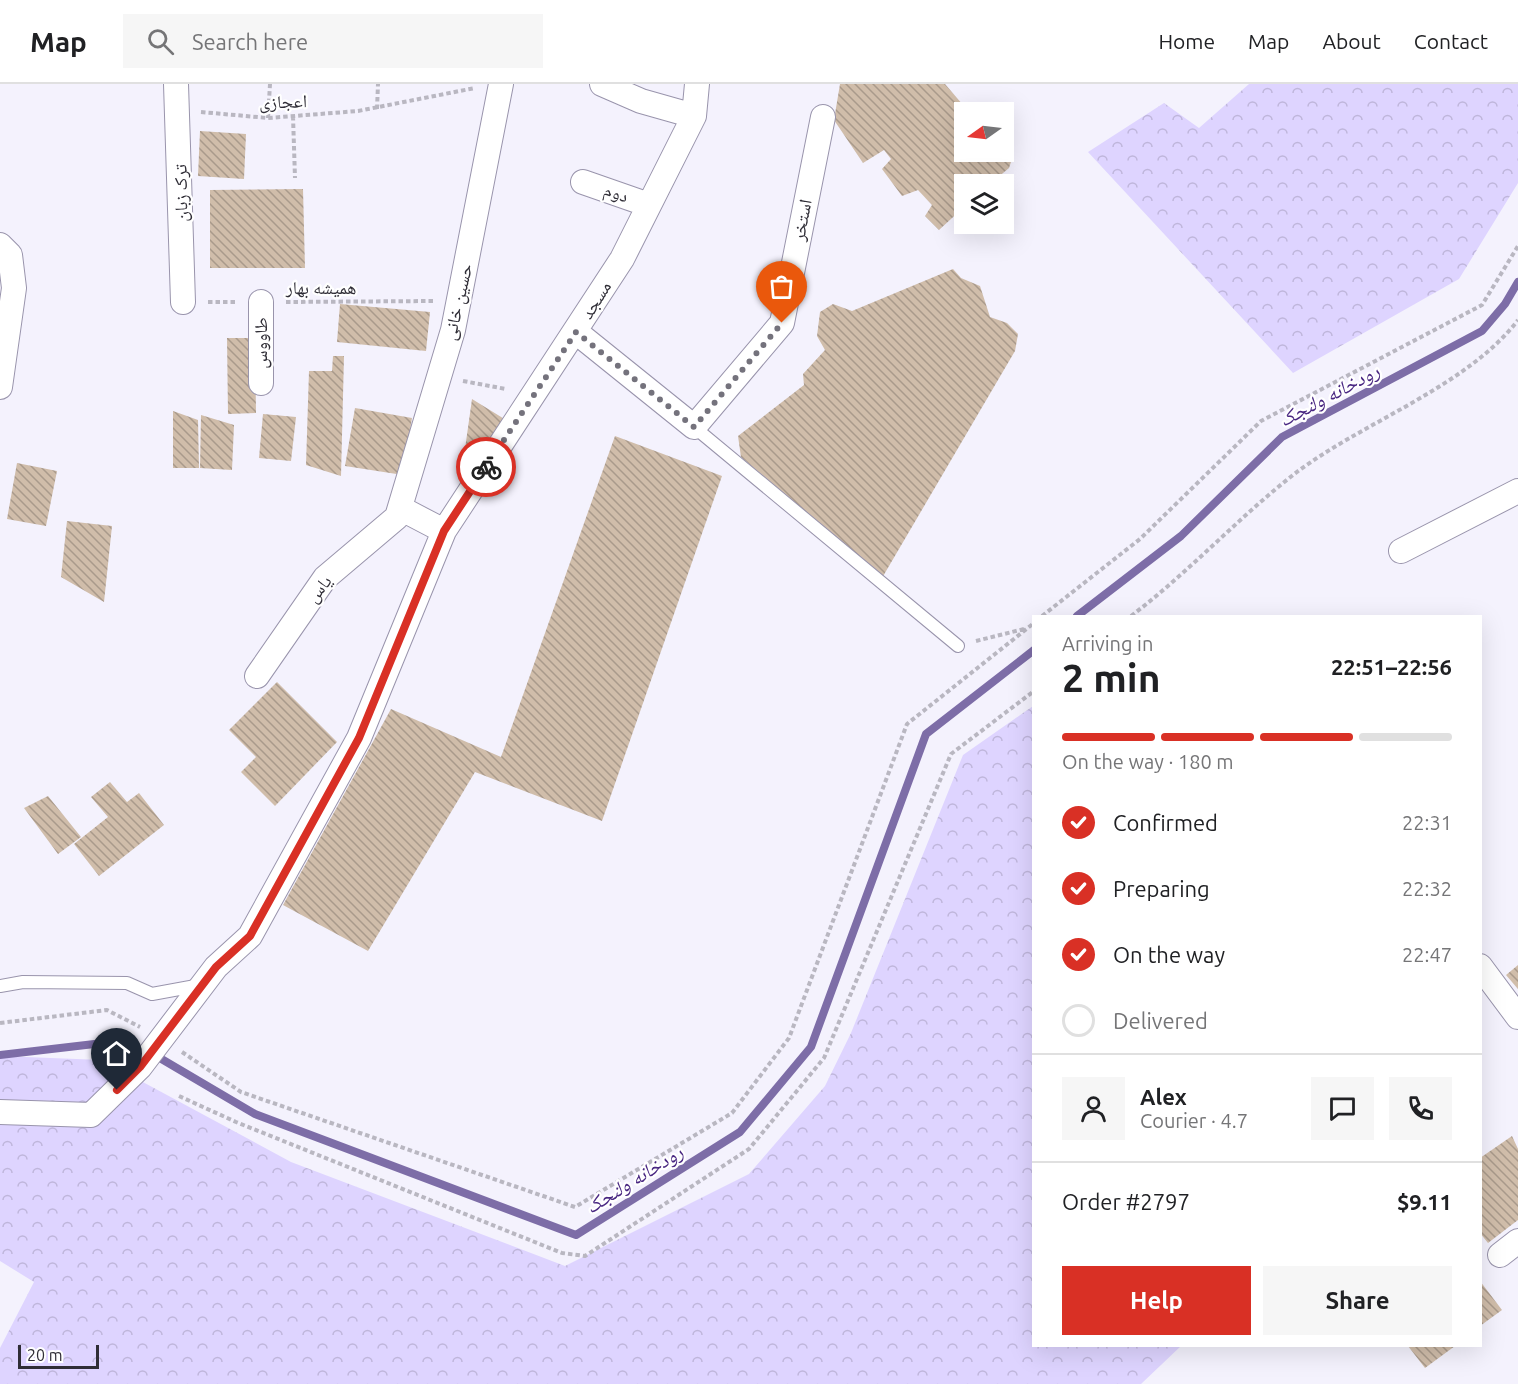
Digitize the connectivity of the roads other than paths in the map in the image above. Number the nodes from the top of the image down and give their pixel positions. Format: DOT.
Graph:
graph roads {
  1 [pos="176,84"];
  2 [pos="602,84"];
  3 [pos="697,84"];
  4 [pos="491,85"];
  5 [pos="694,116"];
  6 [pos="823,117"];
  7 [pos="583,182"];
  8 [pos="649,205"];
  9 [pos="0,245"];
  10 [pos="183,302"];
  11 [pos="261,302"];
  12 [pos="576,332"];
  13 [pos="261,383"];
  14 [pos="0,387"];
  15 [pos="694,427"];
  16 [pos="1518,491"];
  17 [pos="399,512"];
  18 [pos="444,531"];
  19 [pos="1401,551"];
  20 [pos="958,645"];
  21 [pos="256,676"];
  22 [pos="1482,969"];
  23 [pos="202,984"];
  24 [pos="0,986"];
  25 [pos="1518,1017"];
  26 [pos="0,1112"];
  1 -- 10 [label="street, ترک زبان"];
  2 -- 5 [label="street"];
  3 -- 5 [label="street, مسجد"];
  4 -- 17 [label="street, حسین خانی"];
  5 -- 8 [label="street, مسجد"];
  6 -- 15 [label="street, استخر"];
  7 -- 8 [label="street, دوم"];
  8 -- 12 [label="street, مسجد"];
  9 -- 14 [label="street"];
  11 -- 13 [label="street, طاووس"];
  12 -- 15 [label="street"];
  12 -- 18 [label="street, مسجد"];
  15 -- 20 [label="lane"];
  16 -- 19 [label="street"];
  17 -- 18 [label="street"];
  17 -- 21 [label="street, یاس"];
  18 -- 23 [label="street"];
  22 -- 25 [label="street"];
  23 -- 24 [label="lane"];
  23 -- 26 [label="street"];
}
